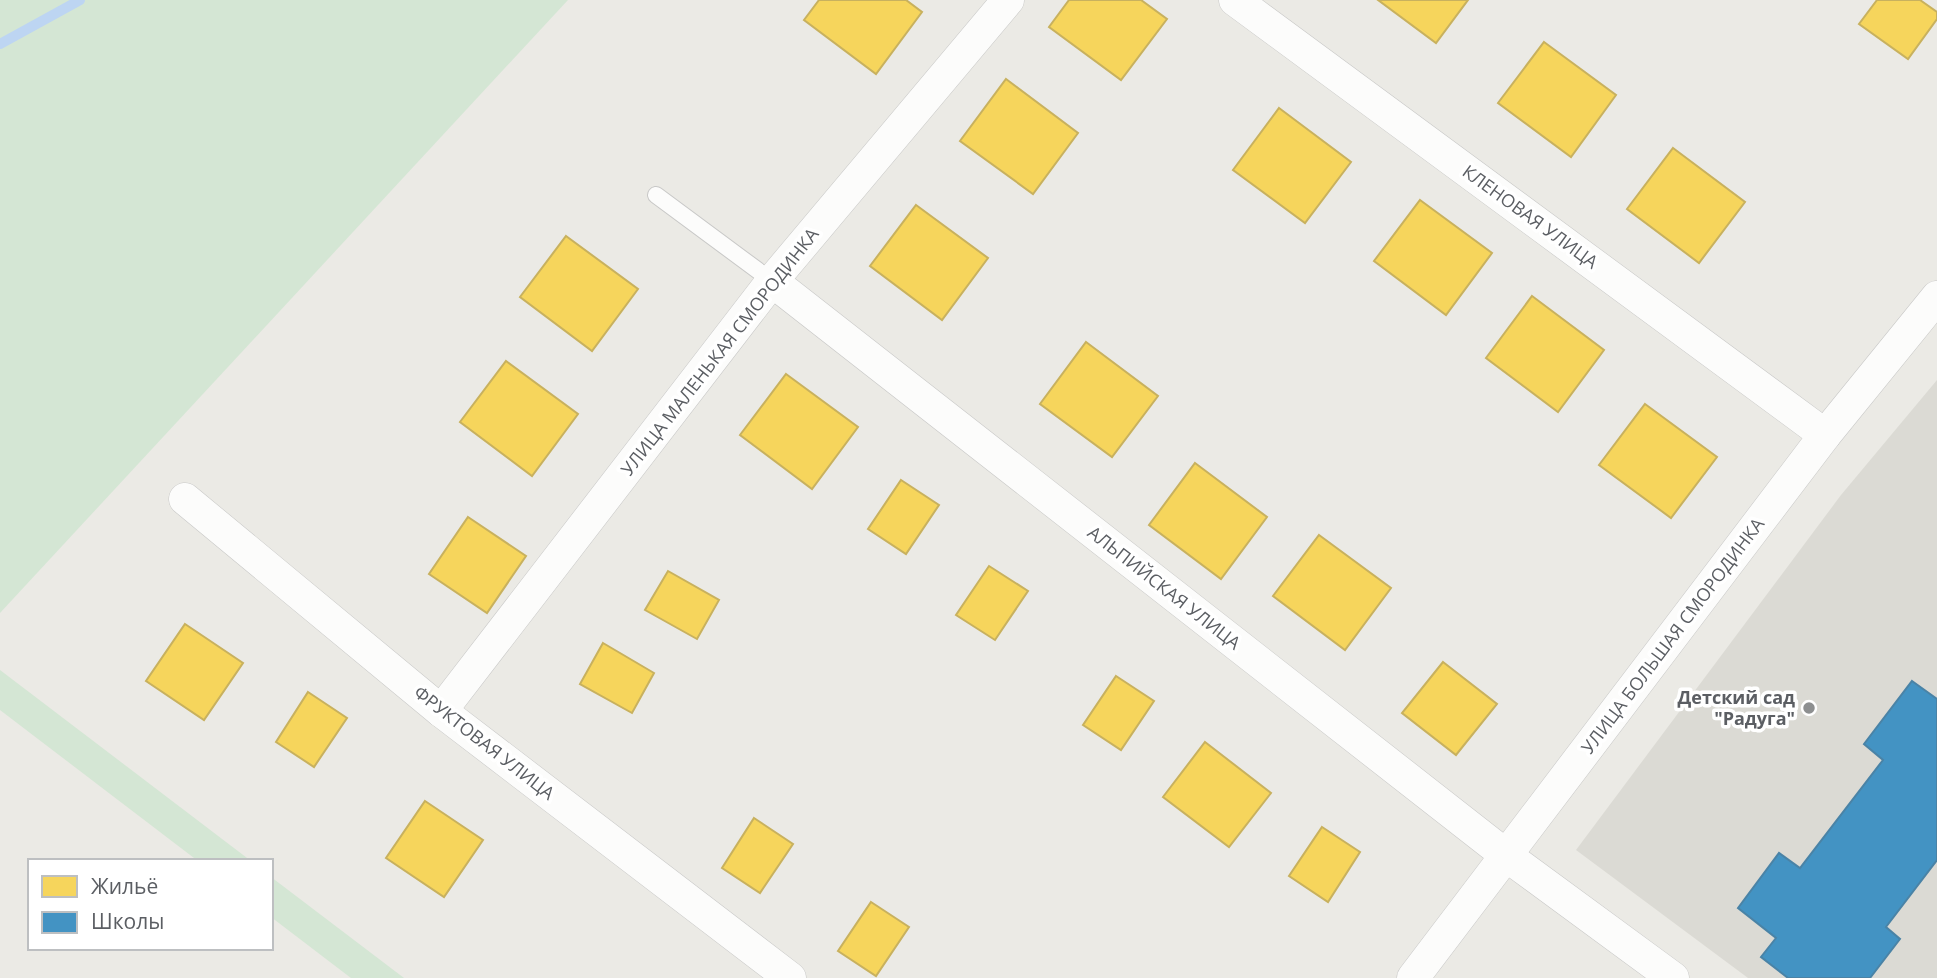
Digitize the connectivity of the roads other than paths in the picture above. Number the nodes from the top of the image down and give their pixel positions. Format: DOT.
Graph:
graph roads {
  1 [pos="1008,0"];
  2 [pos="1235,0"];
  3 [pos="656,195"];
  4 [pos="772,281"];
  5 [pos="1937,297"];
  6 [pos="1825,435"];
  7 [pos="185,499"];
  8 [pos="441,712"];
  9 [pos="1507,856"];
  10 [pos="790,978"];
  11 [pos="1413,978"];
  12 [pos="1673,978"];
  1 -- 4 [label="street, УЛИЦА МАЛЕНЬКАЯ СМОРОДИНКА"];
  2 -- 6 [label="street, КЛЕНОВАЯ УЛИЦА"];
  3 -- 4 [label="lane, АЛЬПИЙСКАЯ УЛИЦА"];
  4 -- 8 [label="street, УЛИЦА МАЛЕНЬКАЯ СМОРОДИНКА"];
  4 -- 9 [label="street, АЛЬПИЙСКАЯ УЛИЦА"];
  5 -- 6 [label="street, УЛИЦА БОЛЬШАЯ СМОРОДИНКА"];
  6 -- 9 [label="street, УЛИЦА БОЛЬШАЯ СМОРОДИНКА"];
  7 -- 8 [label="street, ФРУКТОВАЯ УЛИЦА"];
  8 -- 10 [label="street, ФРУКТОВАЯ УЛИЦА"];
  9 -- 11 [label="street, УЛИЦА БОЛЬШАЯ СМОРОДИНКА"];
  9 -- 12 [label="street, АЛЬПИЙСКАЯ УЛИЦА"];
}
